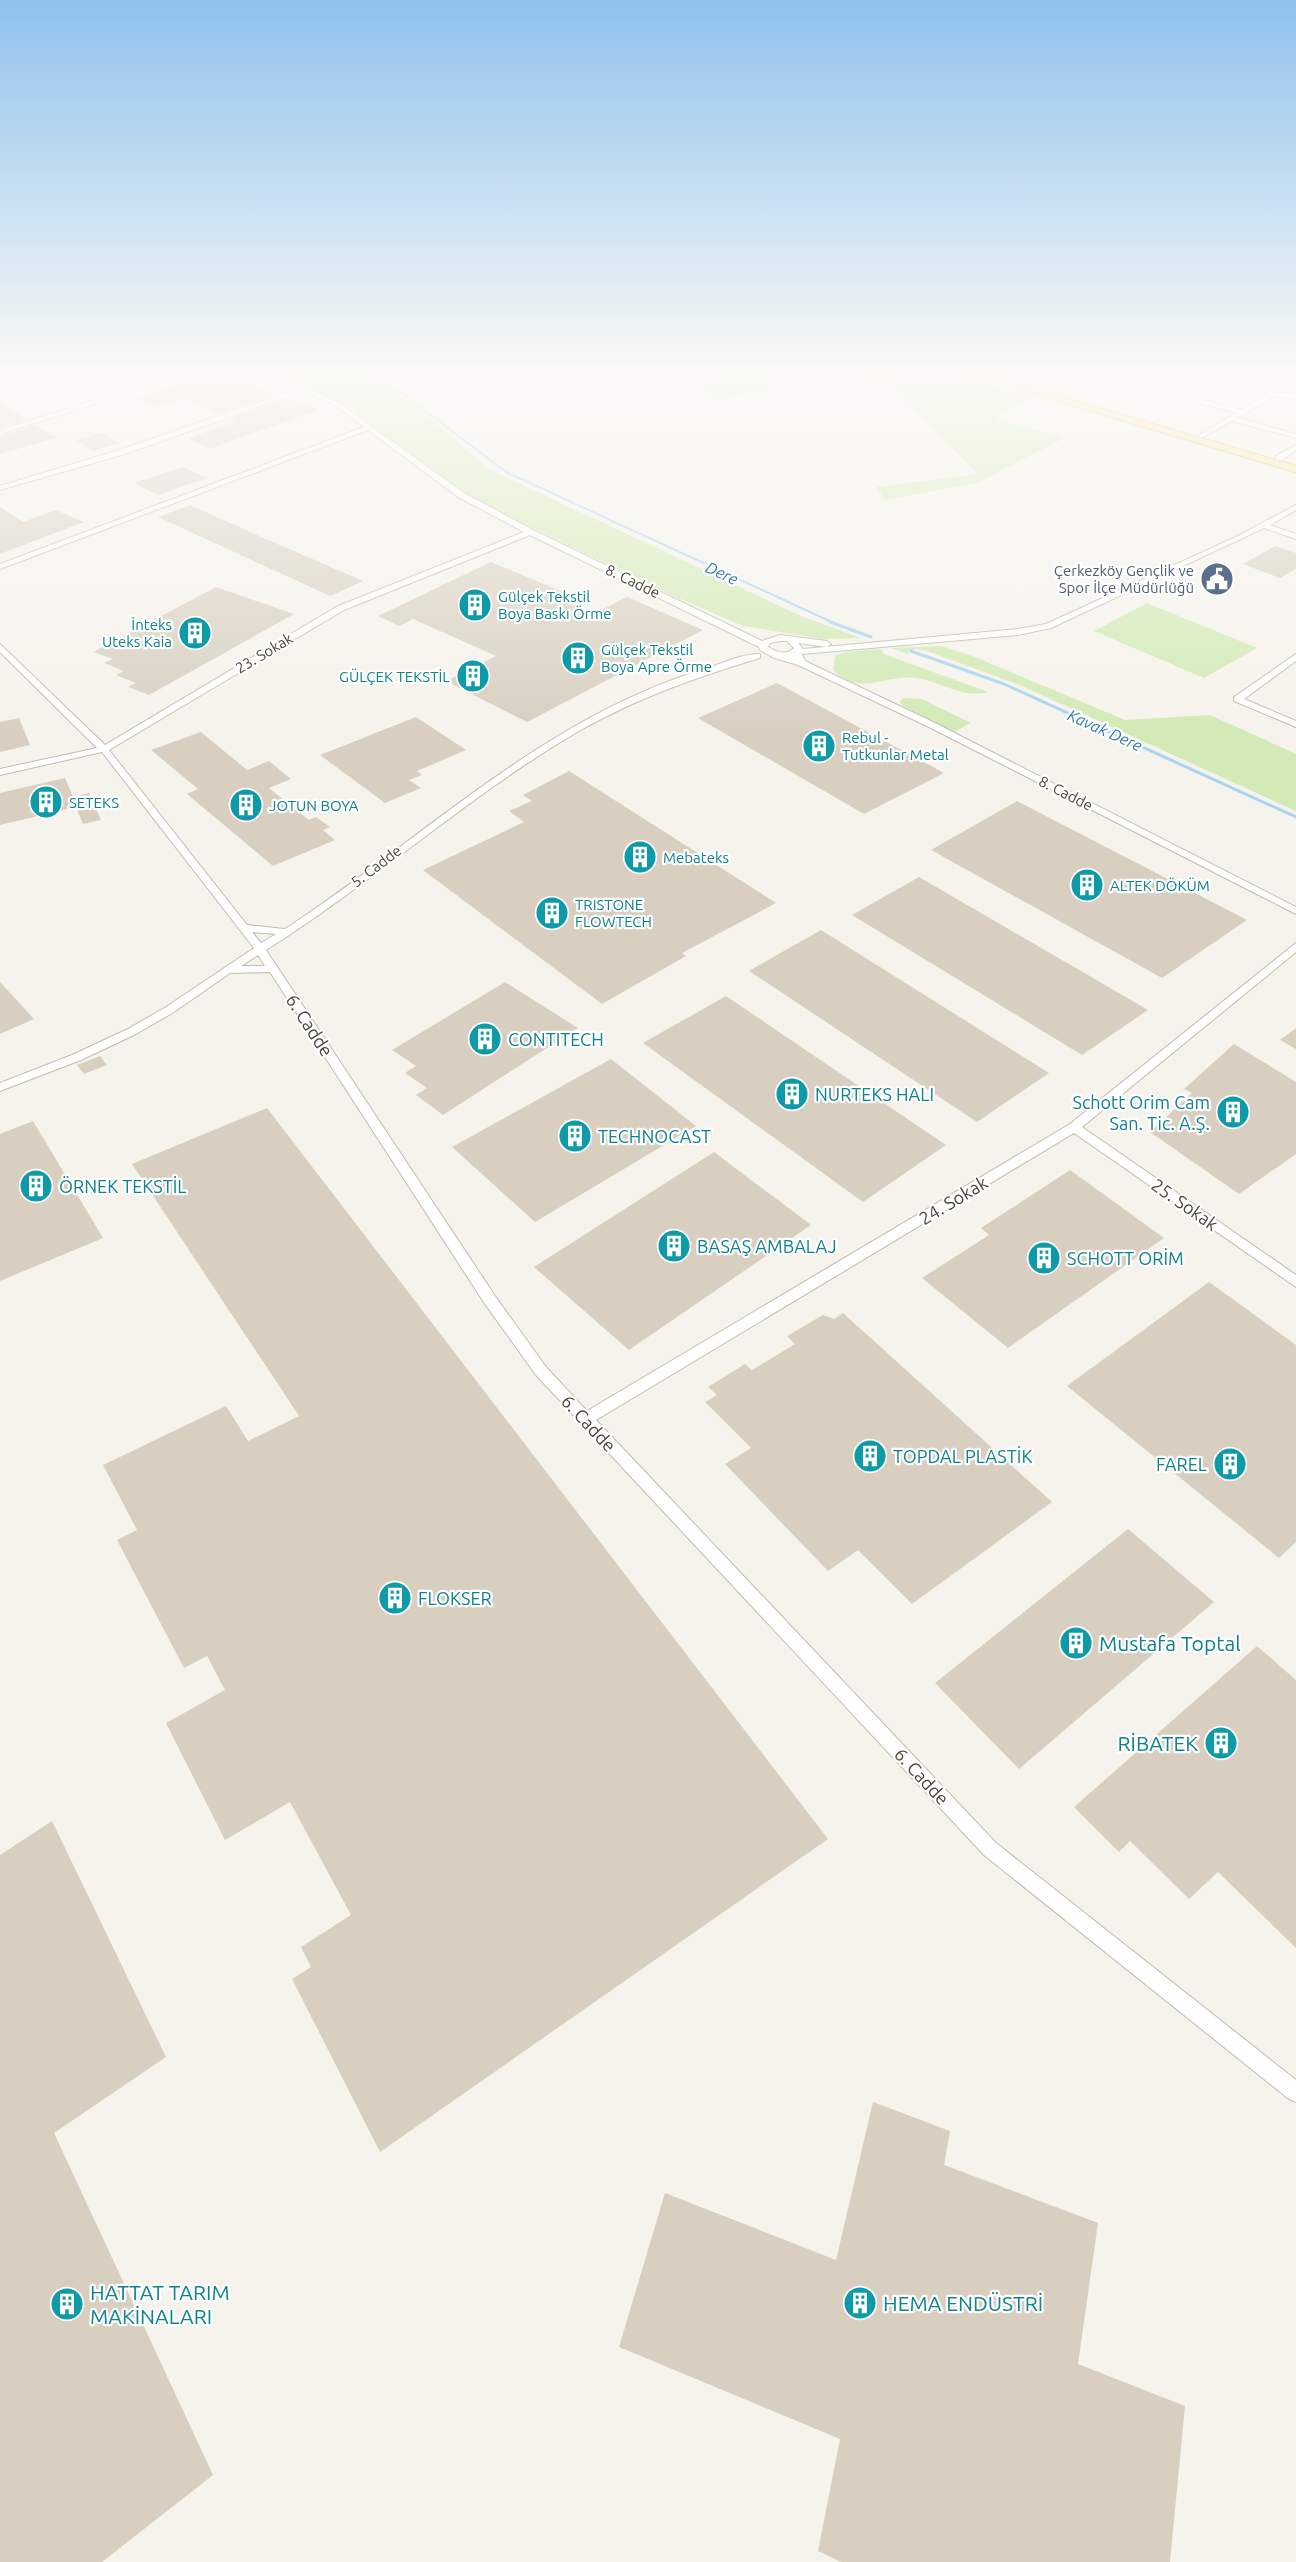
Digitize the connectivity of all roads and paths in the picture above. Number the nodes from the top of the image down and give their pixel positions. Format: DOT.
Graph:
graph roads {
  1 [pos="195,494"];
  2 [pos="459,494"];
  3 [pos="1296,507"];
  4 [pos="1265,526"];
  5 [pos="530,532"];
  6 [pos="1296,537"];
  7 [pos="0,567"];
  8 [pos="737,632"];
  9 [pos="785,639"];
  10 [pos="0,647"];
  11 [pos="859,647"];
  12 [pos="833,650"];
  13 [pos="761,651"];
  14 [pos="797,652"];
  15 [pos="780,656"];
  16 [pos="1296,657"];
  17 [pos="801,663"];
  18 [pos="826,675"];
  19 [pos="1296,724"];
  20 [pos="104,749"];
  21 [pos="0,772"];
  22 [pos="1296,910"];
  23 [pos="247,932"];
  24 [pos="287,932"];
  25 [pos="1296,946"];
  26 [pos="260,949"];
  27 [pos="273,969"];
  28 [pos="227,970"];
  29 [pos="0,1087"];
  30 [pos="1074,1127"];
  31 [pos="1296,1282"];
  32 [pos="585,1419"];
  33 [pos="1296,2092"];
  1 -- 7 [label="street"];
  2 -- 5 [label="street, 8. Cadde"];
  3 -- 4 [label="street"];
  4 -- 6 [label="street"];
  4 -- 11 [label="street"];
  5 -- 8 [label="street, 8. Cadde"];
  5 -- 20 [label="street, 23. Sokak"];
  8 -- 9 [label="street"];
  8 -- 13 [label="street, 8. Cadde"];
  9 -- 11 [label="street"];
  9 -- 13 [label="street"];
  9 -- 14 [label="street"];
  10 -- 20 [label="street, 6. Cadde"];
  11 -- 12 [label="street"];
  12 -- 14 [label="street"];
  12 -- 18 [label="street"];
  13 -- 15 [label="street"];
  13 -- 24 [label="street, 5. Cadde"];
  14 -- 15 [label="street"];
  14 -- 17 [label="street"];
  15 -- 17 [label="street, 8. Cadde"];
  16 -- 19 [label="street"];
  17 -- 18 [label="street, 8. Cadde"];
  18 -- 22 [label="street, 8. Cadde"];
  20 -- 21 [label="street, 23. Sokak"];
  20 -- 23 [label="street, 6. Cadde"];
  23 -- 24 [label="street"];
  23 -- 26 [label="street, 6. Cadde"];
  23 -- 28 [label="street"];
  24 -- 26 [label="street, 5. Cadde"];
  25 -- 30 [label="street, 24. Sokak"];
  26 -- 27 [label="street, 6. Cadde"];
  26 -- 28 [label="street, 5. Cadde"];
  27 -- 28 [label="street"];
  27 -- 32 [label="street, 6. Cadde"];
  28 -- 29 [label="street, 5. Cadde"];
  30 -- 31 [label="street, 25. Sokak"];
  30 -- 32 [label="street, 24. Sokak"];
  32 -- 33 [label="street, 6. Cadde"];
}
